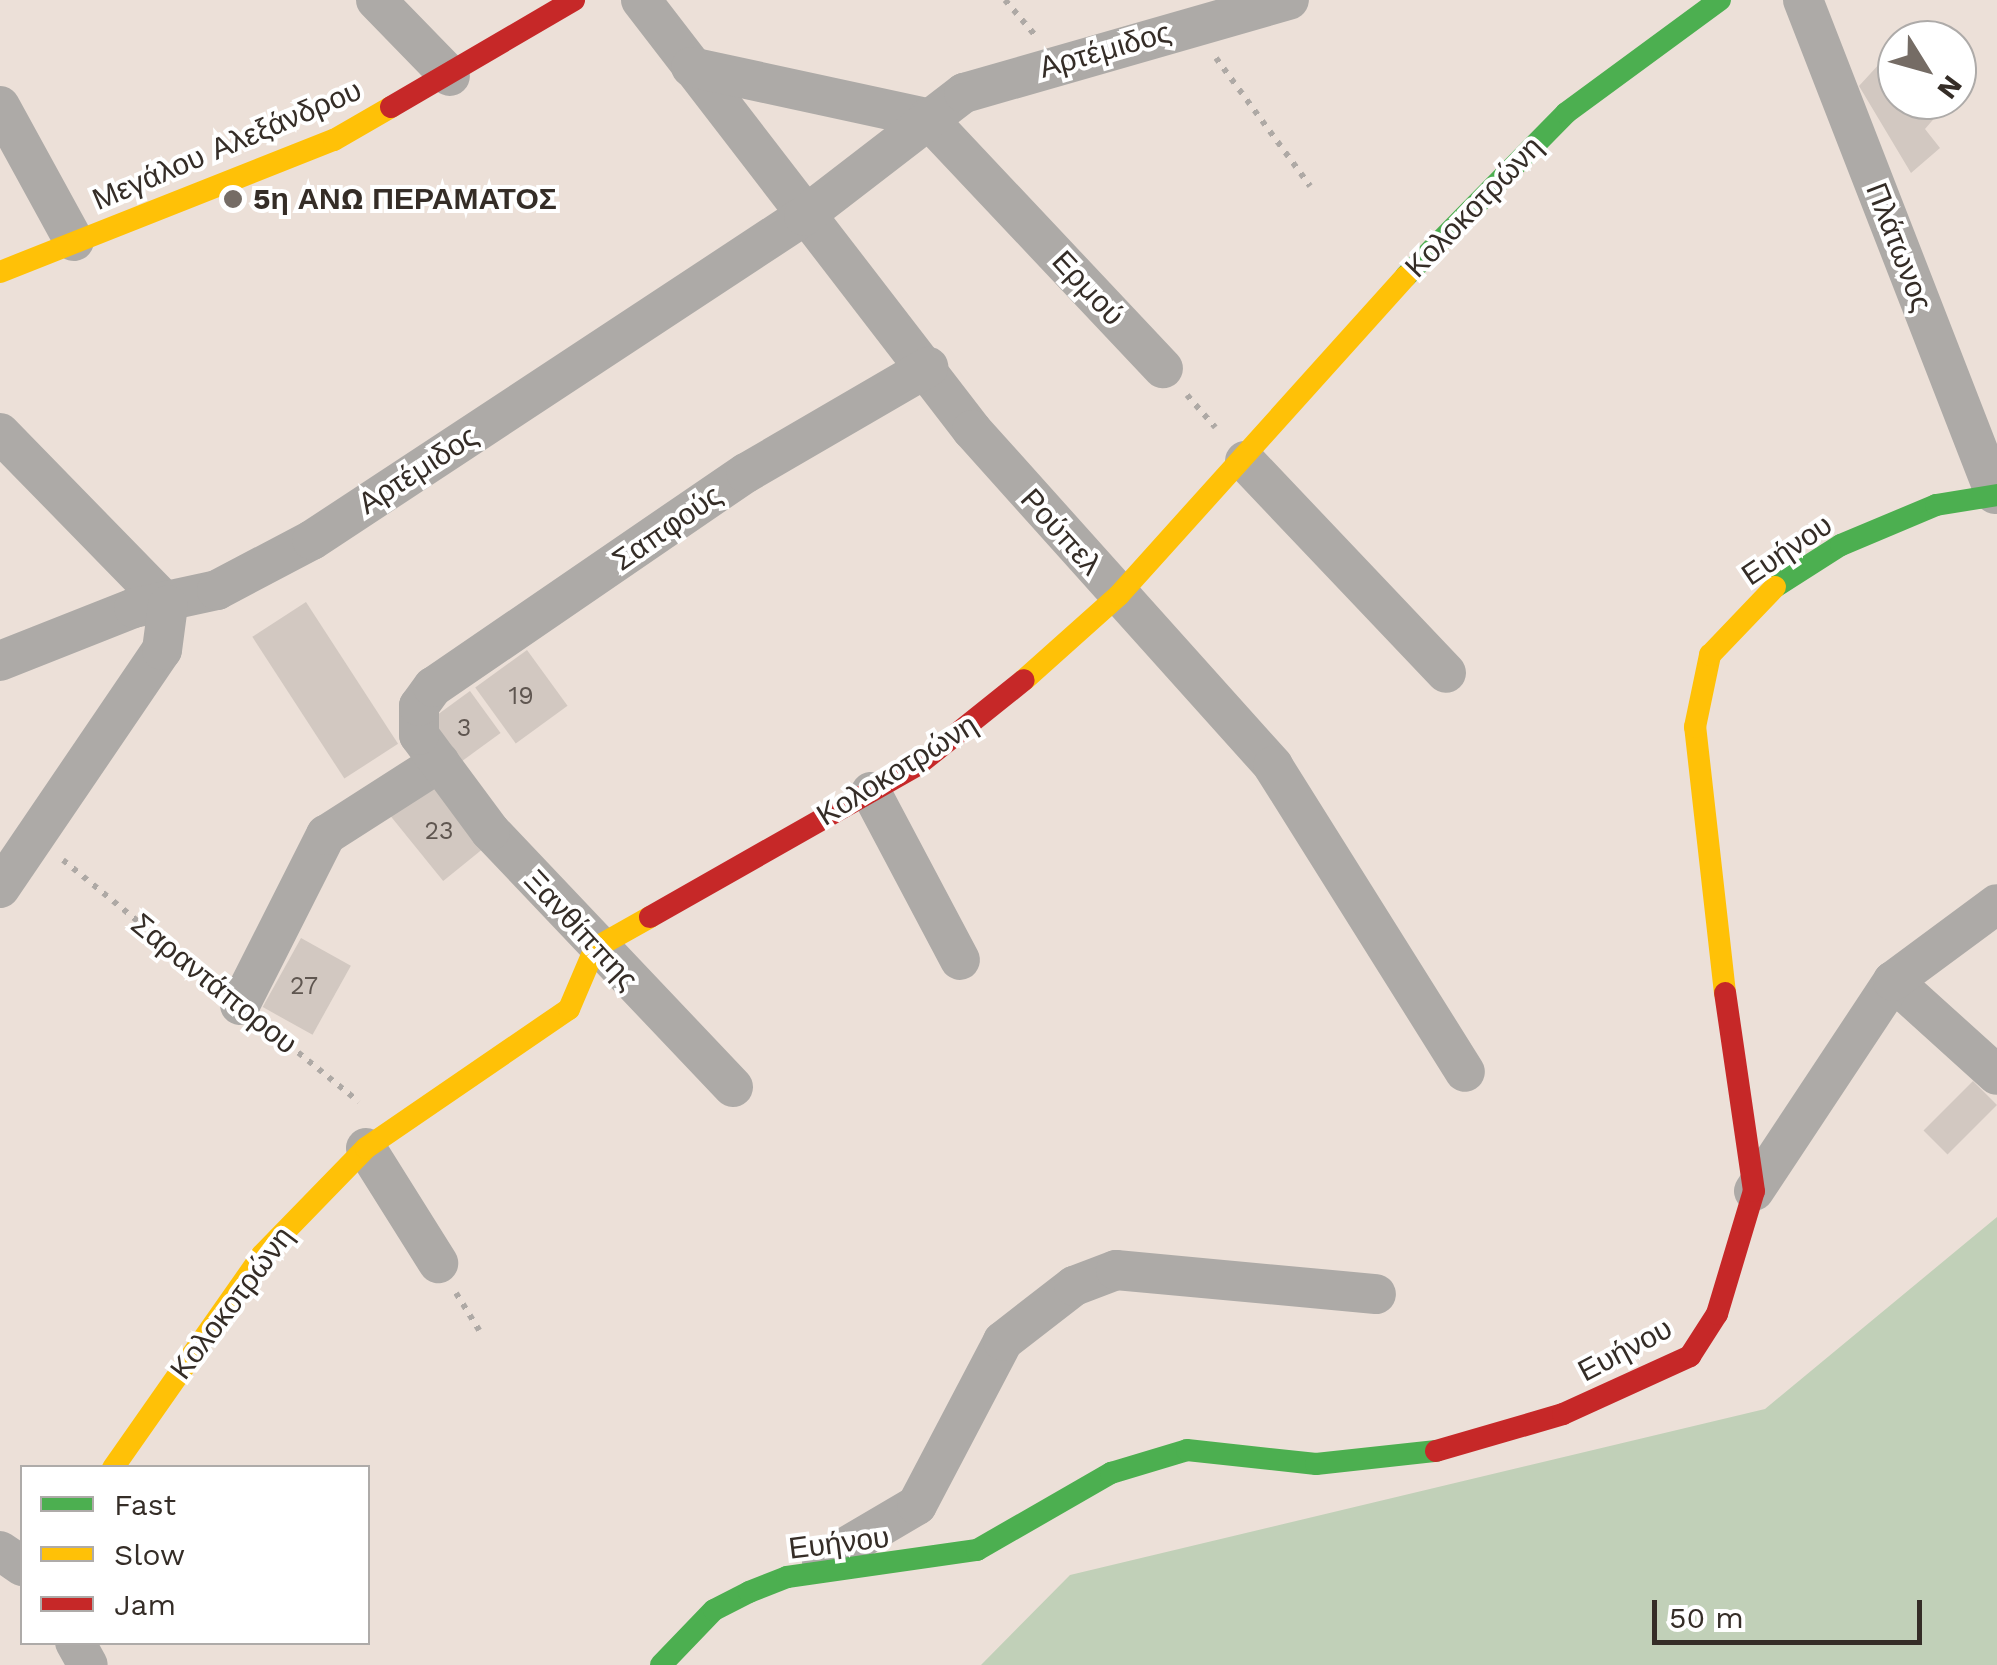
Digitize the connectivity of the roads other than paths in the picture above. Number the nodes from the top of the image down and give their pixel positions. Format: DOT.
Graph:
graph roads {
  1 [pos="376,0"];
  2 [pos="574,0"];
  3 [pos="641,0"];
  4 [pos="1289,0"];
  5 [pos="1720,0"];
  6 [pos="1803,0"];
  7 [pos="691,67"];
  8 [pos="450,76"];
  9 [pos="0,106"];
  10 [pos="928,118"];
  11 [pos="804,216"];
  12 [pos="74,241"];
  13 [pos="0,272"];
  14 [pos="928,368"];
  15 [pos="1163,368"];
  16 [pos="0,433"];
  17 [pos="1246,461"];
  18 [pos="1996,495"];
  19 [pos="1119,595"];
  20 [pos="168,605"];
  21 [pos="0,661"];
  22 [pos="1446,674"];
  23 [pos="419,706"];
  24 [pos="440,762"];
  25 [pos="871,792"];
  26 [pos="0,888"];
  27 [pos="1997,904"];
  28 [pos="595,948"];
  29 [pos="960,960"];
  30 [pos="1893,981"];
  31 [pos="240,1004"];
  32 [pos="1466,1072"];
  33 [pos="1997,1075"];
  34 [pos="733,1087"];
  35 [pos="379,1138"];
  36 [pos="1754,1192"];
  37 [pos="438,1264"];
  38 [pos="1376,1294"];
  39 [pos="115,1465"];
  40 [pos="787,1577"];
  41 [pos="661,1665"];
  1 -- 8 [label="street"];
  2 -- 8 [label="street, Μεγάλου Αλεξάνδρου"];
  3 -- 7 [label="street, Ρούπελ"];
  4 -- 10 [label="street, Αρτέμιδος"];
  5 -- 17 [label="street, Κολοκοτρώνη"];
  6 -- 18 [label="street, Πλάτωνος"];
  7 -- 10 [label="street"];
  7 -- 11 [label="street, Ρούπελ"];
  8 -- 12 [label="street, Μεγάλου Αλεξάνδρου"];
  9 -- 12 [label="street"];
  10 -- 11 [label="street, Αρτέμιδος"];
  10 -- 15 [label="street, Ερμού"];
  11 -- 14 [label="street, Ρούπελ"];
  11 -- 20 [label="street, Αρτέμιδος"];
  12 -- 13 [label="street, Μεγάλου Αλεξάνδρου"];
  14 -- 19 [label="street, Ρούπελ"];
  14 -- 23 [label="street, Σαπφούς"];
  16 -- 20 [label="street"];
  17 -- 19 [label="street, Κολοκοτρώνη"];
  17 -- 22 [label="street"];
  18 -- 36 [label="street, Ευήνου"];
  19 -- 25 [label="street, Κολοκοτρώνη"];
  19 -- 32 [label="street, Ρούπελ"];
  20 -- 21 [label="street, Αρτέμιδος"];
  20 -- 26 [label="street"];
  23 -- 24 [label="street, Ξανθίππης"];
  24 -- 28 [label="street, Ξανθίππης"];
  24 -- 31 [label="street"];
  25 -- 28 [label="street, Κολοκοτρώνη"];
  25 -- 29 [label="street"];
  27 -- 30 [label="street"];
  28 -- 34 [label="street, Ξανθίππης"];
  28 -- 35 [label="street, Κολοκοτρώνη"];
  30 -- 33 [label="street"];
  30 -- 36 [label="street"];
  35 -- 37 [label="street"];
  35 -- 39 [label="street, Κολοκοτρώνη"];
  36 -- 40 [label="street, Ευήνου"];
  38 -- 40 [label="street"];
  40 -- 41 [label="street, Ευήνου"];
}
